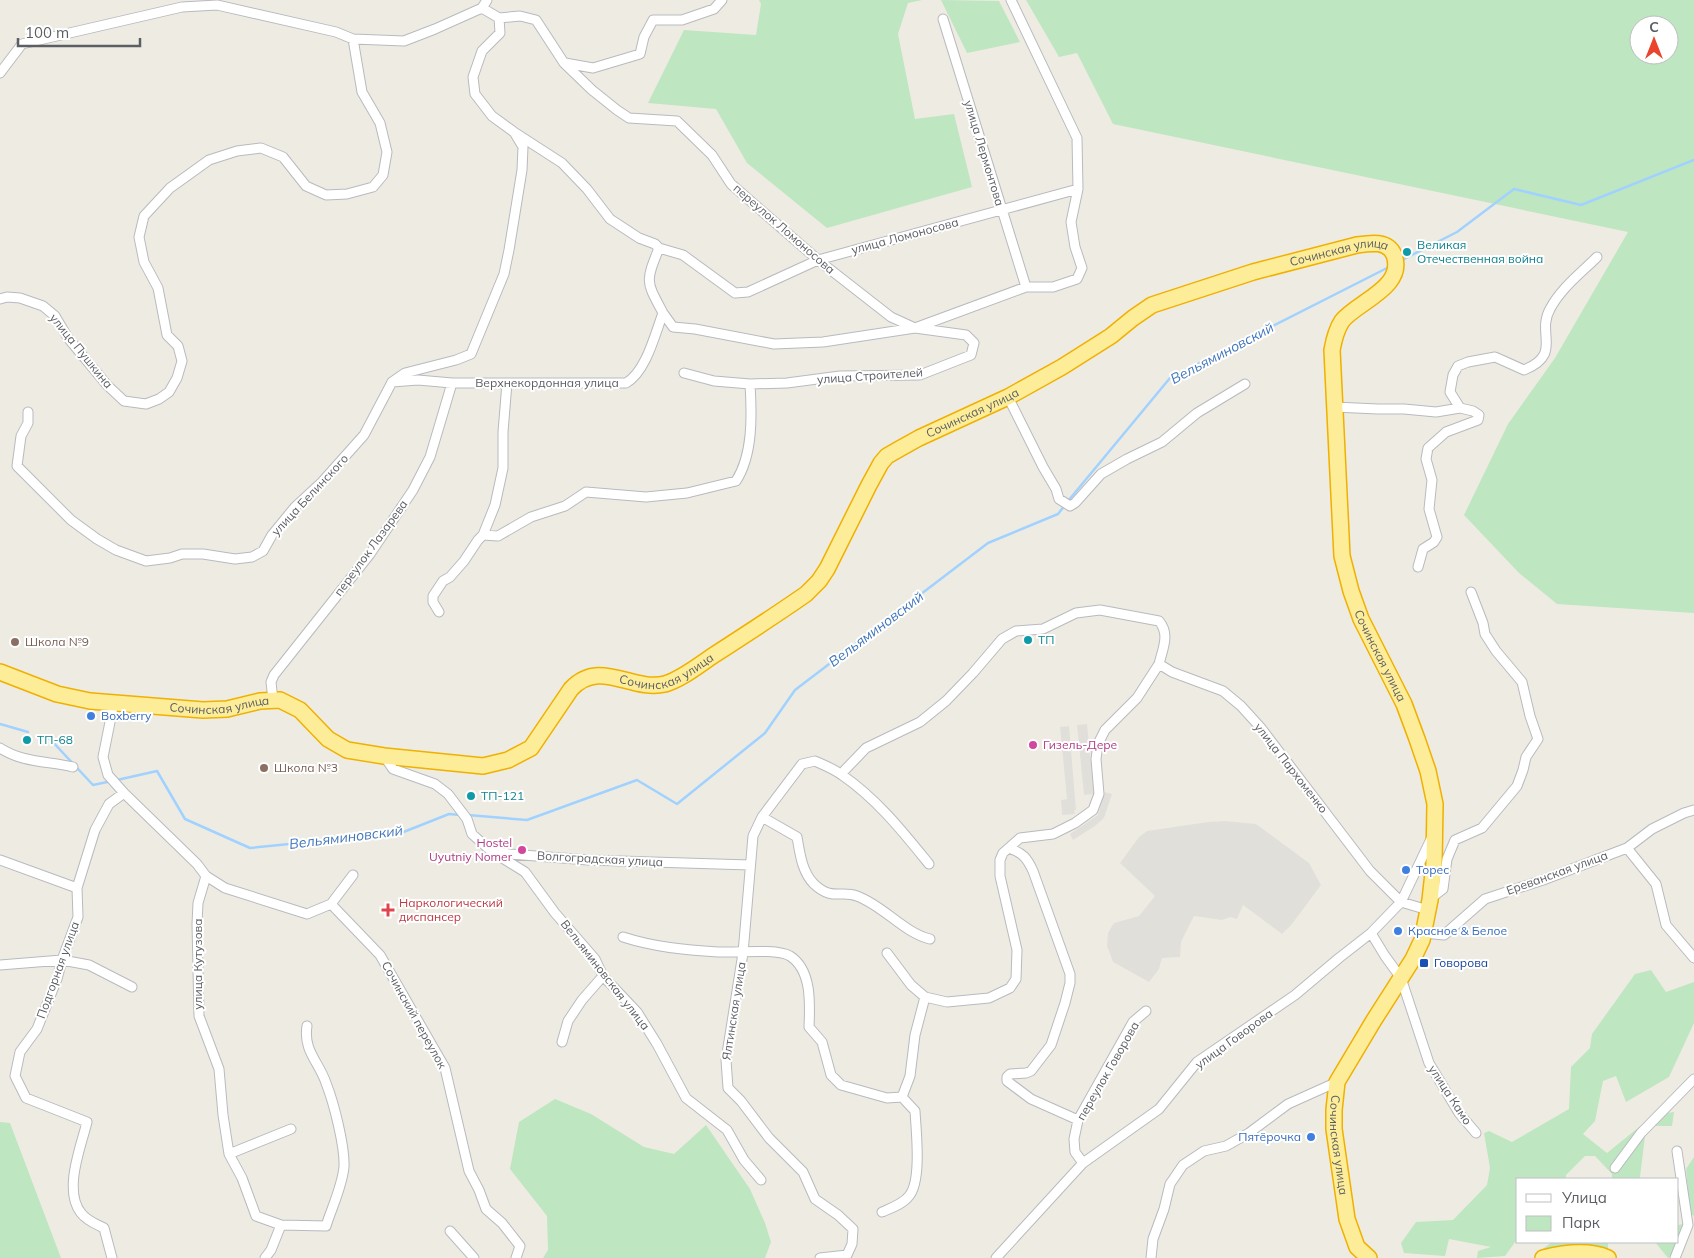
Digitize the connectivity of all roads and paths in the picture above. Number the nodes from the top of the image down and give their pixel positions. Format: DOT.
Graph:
graph roads {
  1 [pos="722,0"];
  2 [pos="1011,0"];
  3 [pos="485,4"];
  4 [pos="499,18"];
  5 [pos="943,19"];
  6 [pos="353,39"];
  7 [pos="564,63"];
  8 [pos="0,73"];
  9 [pos="514,132"];
  10 [pos="1078,189"];
  11 [pos="1002,210"];
  12 [pos="657,246"];
  13 [pos="1597,257"];
  14 [pos="818,260"];
  15 [pos="1026,287"];
  16 [pos="0,299"];
  17 [pos="663,313"];
  18 [pos="915,328"];
  19 [pos="684,373"];
  20 [pos="392,382"];
  21 [pos="452,383"];
  22 [pos="507,383"];
  23 [pos="750,384"];
  24 [pos="1245,384"];
  25 [pos="1008,397"];
  26 [pos="1334,407"];
  27 [pos="1460,408"];
  28 [pos="28,412"];
  29 [pos="483,535"];
  30 [pos="1418,567"];
  31 [pos="1471,592"];
  32 [pos="439,612"];
  33 [pos="1159,664"];
  34 [pos="0,672"];
  35 [pos="273,700"];
  36 [pos="114,702"];
  37 [pos="0,748"];
  38 [pos="384,756"];
  39 [pos="73,767"];
  40 [pos="841,774"];
  41 [pos="124,793"];
  42 [pos="1694,810"];
  43 [pos="762,817"];
  44 [pos="1435,830"];
  45 [pos="1009,848"];
  46 [pos="1627,848"];
  47 [pos="491,851"];
  48 [pos="0,860"];
  49 [pos="929,864"];
  50 [pos="750,865"];
  51 [pos="353,875"];
  52 [pos="206,876"];
  53 [pos="77,888"];
  54 [pos="1401,902"];
  55 [pos="331,904"];
  56 [pos="1429,905"];
  57 [pos="1371,933"];
  58 [pos="1424,933"];
  59 [pos="623,937"];
  60 [pos="930,939"];
  61 [pos="743,953"];
  62 [pos="887,953"];
  63 [pos="1694,958"];
  64 [pos="62,960"];
  65 [pos="0,965"];
  66 [pos="603,976"];
  67 [pos="1401,978"];
  68 [pos="132,987"];
  69 [pos="925,997"];
  70 [pos="1146,1011"];
  71 [pos="308,1026"];
  72 [pos="562,1042"];
  73 [pos="1694,1079"];
  74 [pos="1337,1082"];
  75 [pos="902,1096"];
  76 [pos="1078,1120"];
  77 [pos="291,1129"];
  78 [pos="1476,1132"];
  79 [pos="1678,1150"];
  80 [pos="229,1154"];
  81 [pos="1083,1163"];
  82 [pos="1615,1168"];
  83 [pos="761,1180"];
  84 [pos="882,1212"];
  85 [pos="281,1225"];
  86 [pos="450,1231"];
  87 [pos="1577,1256"];
  88 [pos="112,1258"];
  89 [pos="265,1258"];
  90 [pos="474,1258"];
  91 [pos="516,1258"];
  92 [pos="820,1258"];
  93 [pos="996,1258"];
  94 [pos="1151,1258"];
  95 [pos="1369,1258"];
  96 [pos="1543,1258"];
  97 [pos="1608,1258"];
  98 [pos="1675,1258"];
  1 -- 7 [label="street"];
  2 -- 10 [label="street"];
  3 -- 4 [label="street"];
  3 -- 6 [label="street"];
  4 -- 7 [label="street, переулок Ломоносова"];
  4 -- 9 [label="street, улица Ломоносова"];
  5 -- 11 [label="street, улица Лермонтова"];
  6 -- 8 [label="street"];
  6 -- 16 [label="street, улица Пушкина"];
  7 -- 14 [label="street, переулок Ломоносова"];
  9 -- 12 [label="street, улица Ломоносова"];
  9 -- 20 [label="street"];
  10 -- 11 [label="street, улица Ломоносова"];
  10 -- 15 [label="street"];
  11 -- 14 [label="street, улица Ломоносова"];
  11 -- 15 [label="street, улица Лермонтова"];
  12 -- 14 [label="street, улица Ломоносова"];
  12 -- 17 [label="street"];
  13 -- 27 [label="street"];
  14 -- 18 [label="street, переулок Ломоносова"];
  15 -- 18 [label="street"];
  17 -- 18 [label="street"];
  17 -- 22 [label="street, Верхнекордонная улица"];
  18 -- 23 [label="street, улица Строителей"];
  19 -- 23 [label="street, улица Строителей"];
  20 -- 21 [label="street, Верхнекордонная улица"];
  20 -- 28 [label="street, улица Белинского"];
  21 -- 22 [label="street, Верхнекордонная улица"];
  21 -- 35 [label="street, переулок Лазарева"];
  22 -- 29 [label="street"];
  23 -- 29 [label="street"];
  24 -- 25 [label="street"];
  25 -- 26 [label="highway, Сочинская улица"];
  25 -- 38 [label="highway, Сочинская улица"];
  26 -- 27 [label="street"];
  26 -- 44 [label="highway, Сочинская улица"];
  27 -- 30 [label="street"];
  29 -- 32 [label="street"];
  31 -- 56 [label="street, Сочинская улица"];
  33 -- 40 [label="street"];
  33 -- 45 [label="street"];
  33 -- 54 [label="street, улица Пархоменко"];
  34 -- 36 [label="highway, Сочинская улица"];
  35 -- 36 [label="highway, Сочинская улица"];
  35 -- 38 [label="highway, Сочинская улица"];
  36 -- 41 [label="street"];
  37 -- 39 [label="street"];
  38 -- 47 [label="street"];
  40 -- 43 [label="street, Ялтинская улица"];
  40 -- 49 [label="street"];
  41 -- 52 [label="street"];
  41 -- 53 [label="street, Подгорная улица"];
  42 -- 46 [label="street, Ереванская улица"];
  43 -- 50 [label="street, Ялтинская улица"];
  43 -- 60 [label="street"];
  44 -- 54 [label="street, улица Говорова"];
  44 -- 56 [label="highway, Сочинская улица"];
  45 -- 69 [label="street"];
  45 -- 76 [label="street"];
  46 -- 58 [label="street, Ереванская улица"];
  46 -- 63 [label="street"];
  47 -- 50 [label="street, Волгоградская улица"];
  47 -- 66 [label="street, Вельяминовская улица"];
  48 -- 53 [label="street"];
  50 -- 61 [label="street, Ялтинская улица"];
  51 -- 55 [label="street"];
  52 -- 55 [label="street"];
  52 -- 80 [label="street, улица Кутузова"];
  53 -- 64 [label="street, Подгорная улица"];
  54 -- 56 [label="street"];
  54 -- 57 [label="street, улица Говорова"];
  55 -- 91 [label="street, Сочинский переулок"];
  56 -- 58 [label="highway, Сочинская улица"];
  57 -- 67 [label="street, улица Камо"];
  57 -- 81 [label="street, улица Говорова"];
  58 -- 67 [label="highway, Сочинская улица"];
  59 -- 61 [label="street"];
  61 -- 75 [label="street"];
  61 -- 92 [label="street, Ялтинская улица"];
  62 -- 69 [label="street"];
  64 -- 65 [label="street"];
  64 -- 68 [label="street"];
  64 -- 88 [label="street, Подгорная улица"];
  66 -- 72 [label="street"];
  66 -- 83 [label="street, Вельяминовская улица"];
  67 -- 74 [label="highway, Сочинская улица"];
  67 -- 78 [label="street, улица Камо"];
  69 -- 75 [label="street"];
  70 -- 76 [label="street, переулок Говорова"];
  71 -- 85 [label="street, улица Кутузова"];
  73 -- 82 [label="street"];
  74 -- 94 [label="street"];
  74 -- 95 [label="highway, Сочинская улица"];
  75 -- 84 [label="street"];
  76 -- 81 [label="street, переулок Говорова"];
  77 -- 80 [label="street"];
  79 -- 98 [label="street"];
  80 -- 85 [label="street, улица Кутузова"];
  81 -- 93 [label="street, улица Говорова"];
  85 -- 89 [label="street"];
  86 -- 90 [label="street"];
  87 -- 96 [label="highway"];
  87 -- 97 [label="highway"];
}
